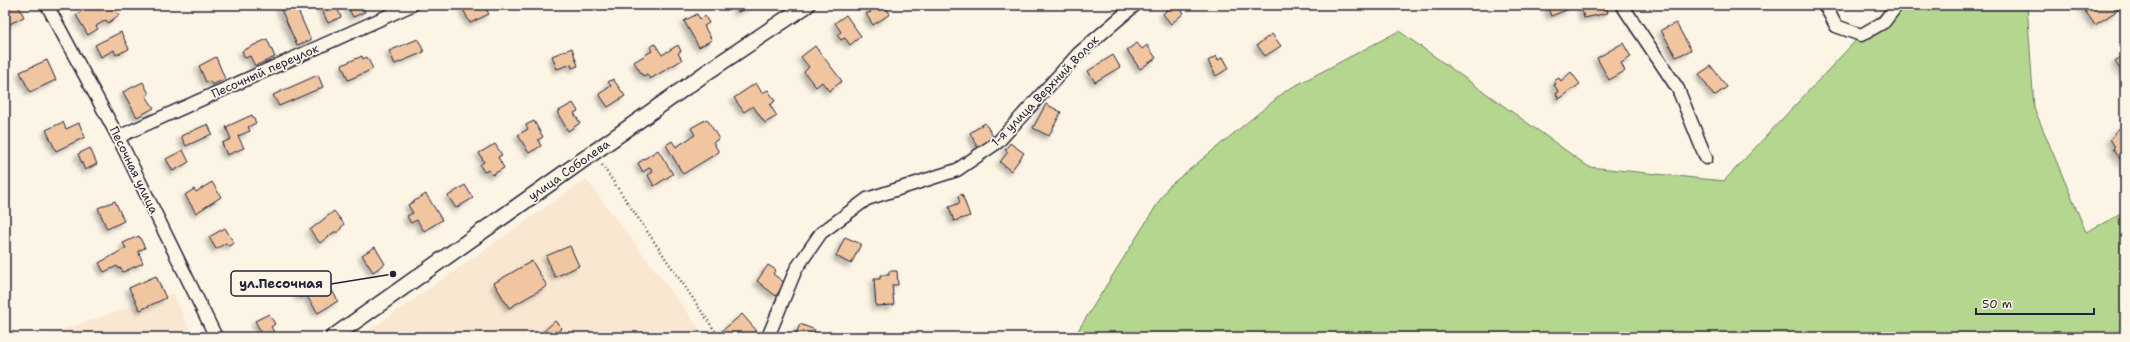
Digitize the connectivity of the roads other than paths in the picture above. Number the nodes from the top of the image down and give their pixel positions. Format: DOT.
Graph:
graph roads {
  1 [pos="47,5"];
  2 [pos="412,5"];
  3 [pos="807,5"];
  4 [pos="1134,5"];
  5 [pos="1622,5"];
  6 [pos="1825,5"];
  7 [pos="1897,5"];
  8 [pos="118,137"];
  9 [pos="1706,158"];
  10 [pos="216,337"];
  11 [pos="333,337"];
  12 [pos="768,337"];
  1 -- 8 [label="street, Песочная улица"];
  2 -- 8 [label="street, Песочный переулок"];
  3 -- 11 [label="street, улица Соболева"];
  4 -- 12 [label="street, 1-я улица Верхний Волок"];
  5 -- 9 [label="street"];
  6 -- 7 [label="street"];
  8 -- 10 [label="street, Песочная улица"];
}
